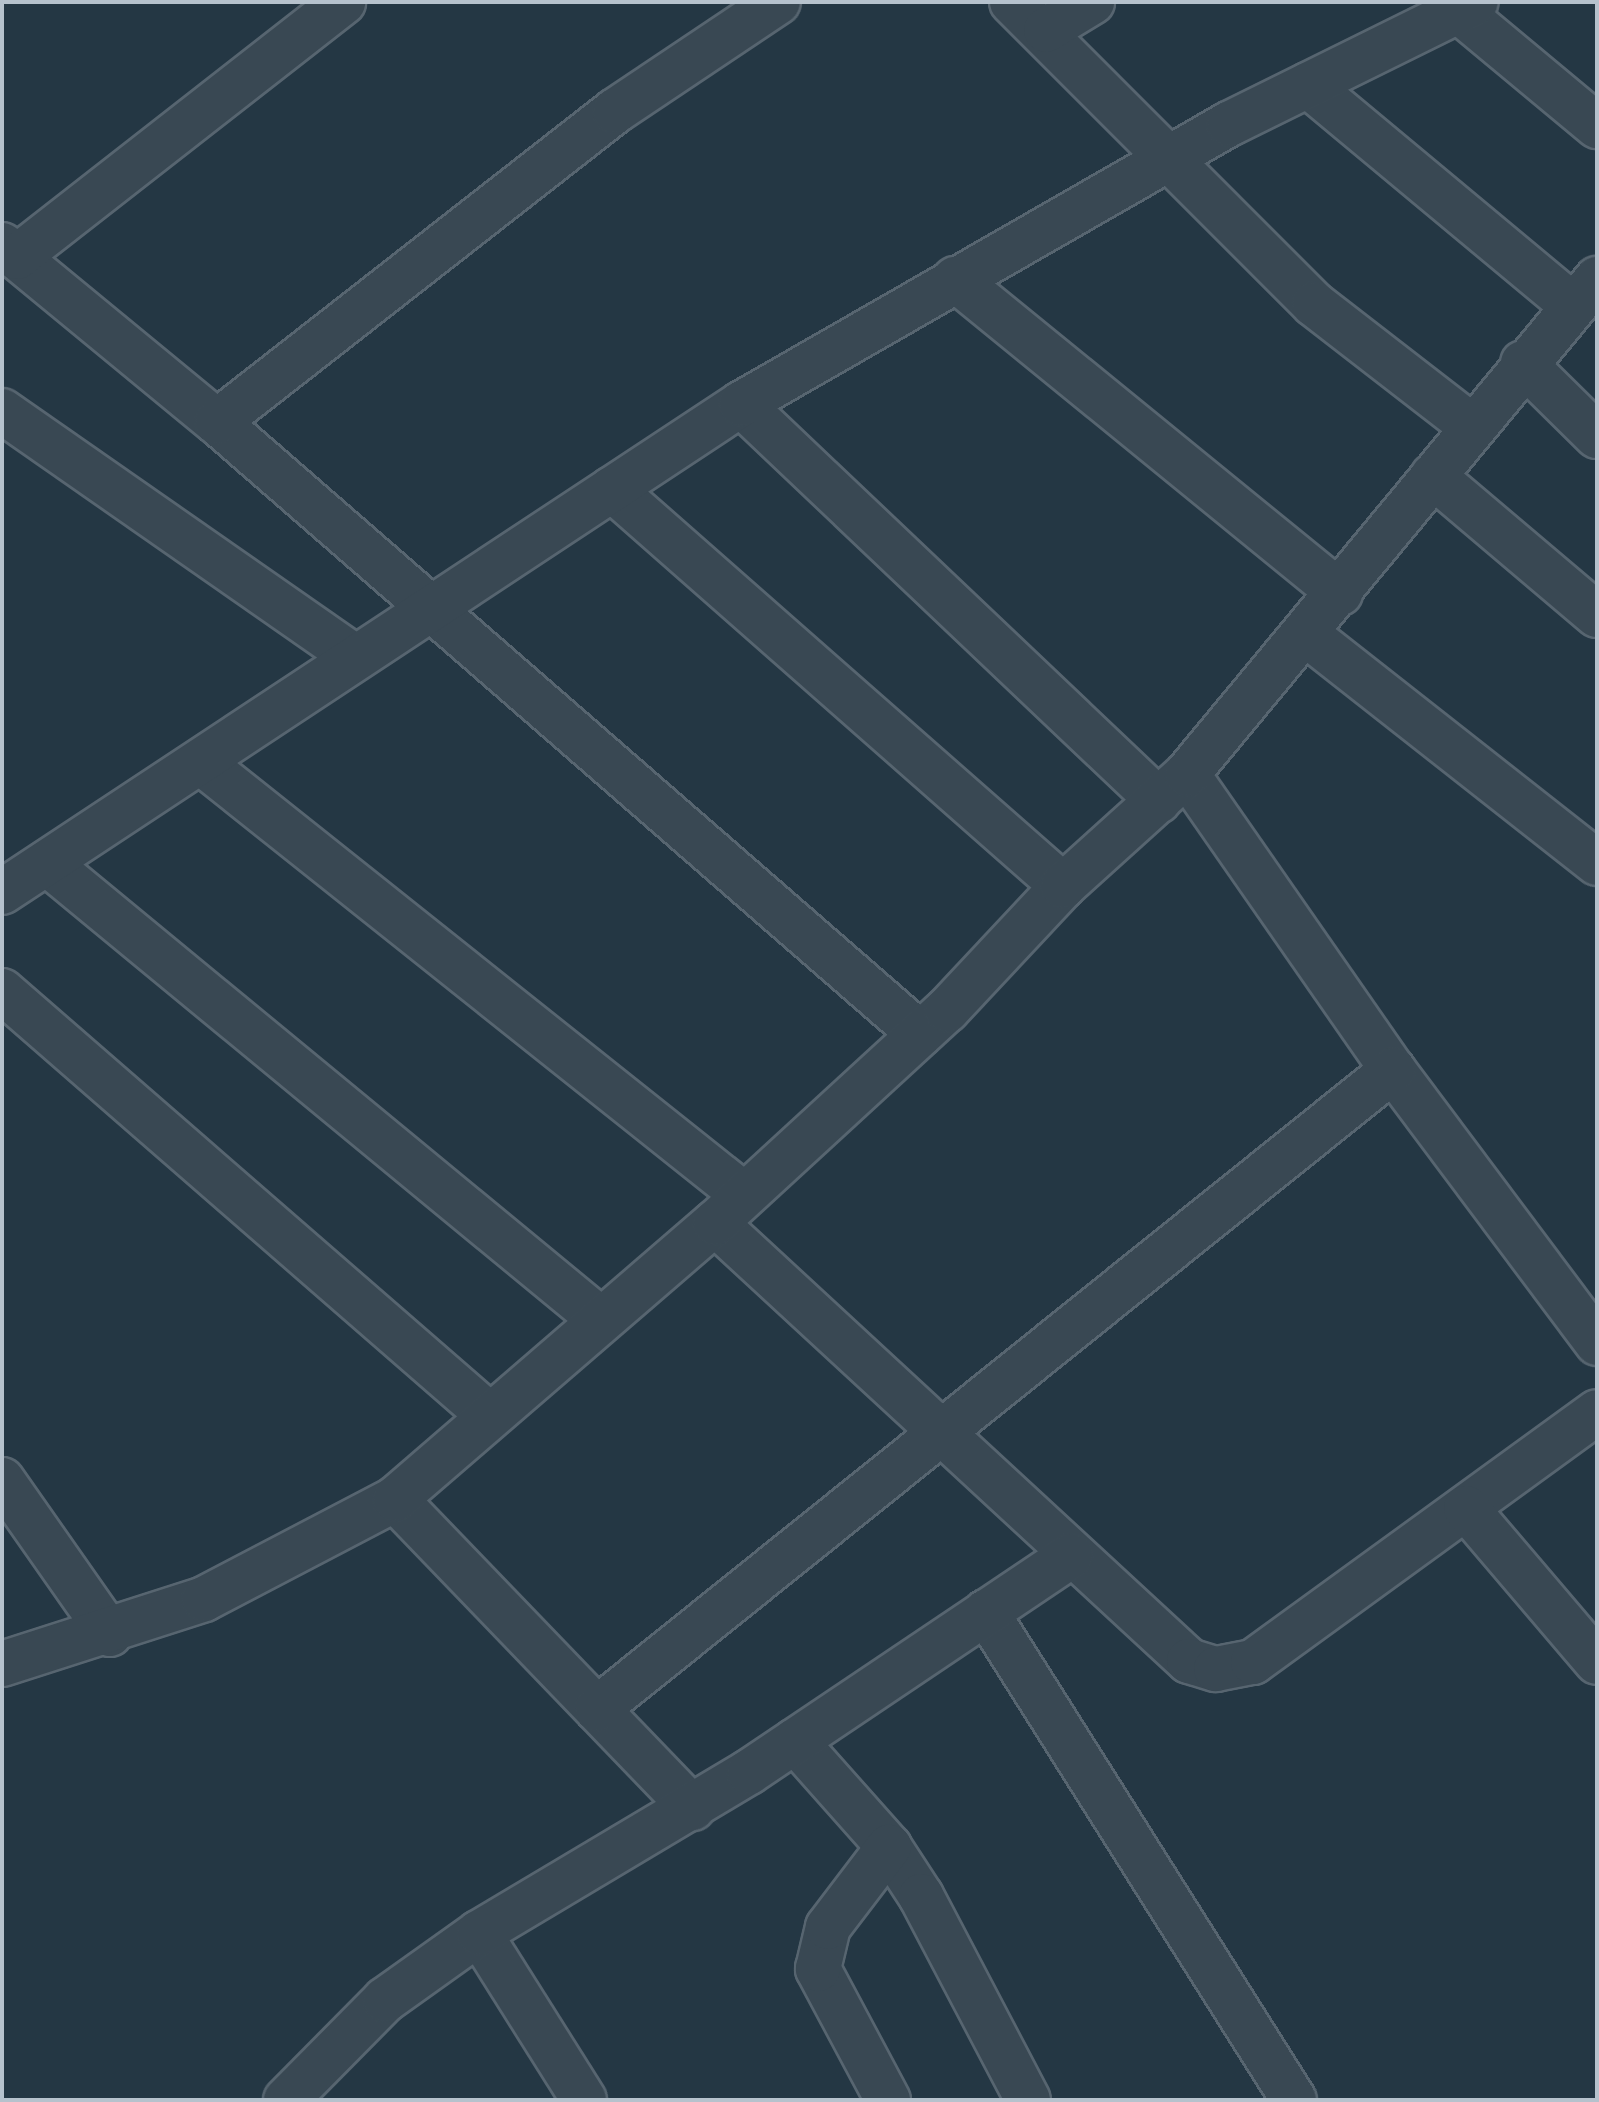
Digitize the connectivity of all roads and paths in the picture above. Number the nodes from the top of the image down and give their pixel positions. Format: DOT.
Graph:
graph roads {
  1 [pos="343,2"];
  2 [pos="778,2"];
  3 [pos="1012,2"];
  4 [pos="1092,2"];
  5 [pos="1468,6"];
  6 [pos="1046,30"];
  7 [pos="1308,85"];
  8 [pos="1597,126"];
  9 [pos="1167,163"];
  10 [pos="9,251"];
  11 [pos="955,279"];
  12 [pos="1590,288"];
  13 [pos="1523,363"];
  14 [pos="741,404"];
  15 [pos="2,411"];
  16 [pos="217,422"];
  17 [pos="1471,426"];
  18 [pos="1597,436"];
  19 [pos="1433,476"];
  20 [pos="612,489"];
  21 [pos="1340,593"];
  22 [pos="431,609"];
  23 [pos="1597,615"];
  24 [pos="1305,633"];
  25 [pos="354,657"];
  26 [pos="202,763"];
  27 [pos="1173,787"];
  28 [pos="47,863"];
  29 [pos="1597,863"];
  30 [pos="1063,886"];
  31 [pos="2,892"];
  32 [pos="2,991"];
  33 [pos="920,1034"];
  34 [pos="1393,1070"];
  35 [pos="729,1209"];
  36 [pos="601,1320"];
  37 [pos="1597,1343"];
  38 [pos="1597,1412"];
  39 [pos="490,1416"];
  40 [pos="940,1435"];
  41 [pos="2,1480"];
  42 [pos="395,1499"];
  43 [pos="1466,1508"];
  44 [pos="1071,1556"];
  45 [pos="986,1612"];
  46 [pos="110,1634"];
  47 [pos="1597,1662"];
  48 [pos="2,1664"];
  49 [pos="597,1709"];
  50 [pos="795,1741"];
  51 [pos="692,1808"];
  52 [pos="889,1847"];
  53 [pos="479,1933"];
  54 [pos="286,2100"];
  55 [pos="584,2100"];
  56 [pos="888,2100"];
  57 [pos="1028,2100"];
  58 [pos="1294,2100"];
  1 -- 10 [label="street"];
  2 -- 16 [label="street"];
  3 -- 6 [label="street"];
  4 -- 6 [label="street"];
  5 -- 7 [label="street"];
  5 -- 8 [label="street"];
  6 -- 9 [label="street"];
  7 -- 9 [label="street"];
  7 -- 12 [label="street"];
  9 -- 11 [label="street"];
  9 -- 17 [label="street"];
  10 -- 16 [label="street"];
  11 -- 14 [label="street"];
  11 -- 21 [label="street"];
  12 -- 13 [label="street"];
  13 -- 17 [label="street"];
  13 -- 18 [label="street"];
  14 -- 20 [label="street"];
  14 -- 27 [label="street"];
  15 -- 25 [label="street"];
  16 -- 22 [label="street"];
  17 -- 19 [label="street"];
  19 -- 21 [label="street"];
  19 -- 23 [label="street"];
  20 -- 22 [label="street"];
  20 -- 30 [label="street"];
  21 -- 24 [label="street"];
  22 -- 25 [label="street"];
  22 -- 33 [label="street"];
  24 -- 27 [label="street"];
  24 -- 29 [label="street"];
  25 -- 26 [label="street"];
  26 -- 28 [label="street"];
  26 -- 35 [label="street"];
  27 -- 30 [label="street"];
  27 -- 34 [label="street"];
  28 -- 31 [label="street"];
  28 -- 36 [label="street"];
  30 -- 33 [label="street"];
  32 -- 39 [label="street"];
  33 -- 35 [label="street"];
  34 -- 37 [label="street"];
  34 -- 40 [label="street"];
  35 -- 36 [label="street"];
  35 -- 40 [label="street"];
  36 -- 39 [label="street"];
  38 -- 43 [label="street"];
  39 -- 42 [label="street"];
  40 -- 44 [label="street"];
  40 -- 49 [label="street"];
  41 -- 46 [label="street"];
  42 -- 46 [label="street"];
  42 -- 49 [label="street"];
  43 -- 44 [label="street"];
  43 -- 47 [label="street"];
  44 -- 45 [label="street"];
  45 -- 50 [label="street"];
  45 -- 58 [label="street"];
  46 -- 48 [label="street"];
  49 -- 51 [label="street"];
  50 -- 51 [label="street"];
  50 -- 52 [label="street"];
  51 -- 53 [label="street"];
  52 -- 56 [label="street"];
  52 -- 57 [label="street"];
  53 -- 54 [label="street"];
  53 -- 55 [label="street"];
}
